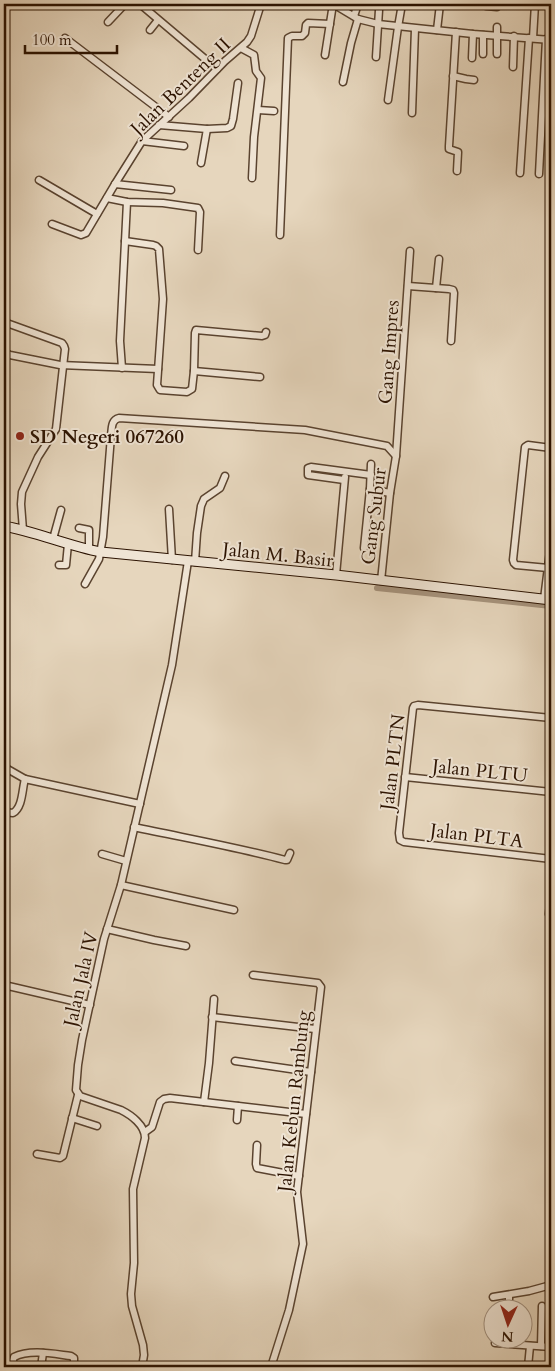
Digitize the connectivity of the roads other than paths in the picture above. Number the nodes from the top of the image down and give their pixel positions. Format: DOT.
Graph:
graph roads {
  1 [pos="125,4"];
  2 [pos="140,4"];
  3 [pos="261,4"];
  4 [pos="333,4"];
  5 [pos="358,4"];
  6 [pos="402,4"];
  7 [pos="440,4"];
  8 [pos="486,4"];
  9 [pos="535,4"];
  10 [pos="497,6"];
  11 [pos="379,10"];
  12 [pos="356,17"];
  13 [pos="158,20"];
  14 [pos="108,22"];
  15 [pos="330,24"];
  16 [pos="378,24"];
  17 [pos="398,27"];
  18 [pos="497,27"];
  19 [pos="415,29"];
  20 [pos="150,30"];
  21 [pos="437,30"];
  22 [pos="456,32"];
  23 [pos="473,34"];
  24 [pos="482,35"];
  25 [pos="497,36"];
  26 [pos="514,36"];
  27 [pos="65,38"];
  28 [pos="531,38"];
  29 [pos="548,40"];
  30 [pos="241,48"];
  31 [pos="483,54"];
  32 [pos="497,54"];
  33 [pos="325,55"];
  34 [pos="376,57"];
  35 [pos="472,58"];
  36 [pos="216,67"];
  37 [pos="513,67"];
  38 [pos="453,76"];
  39 [pos="474,80"];
  40 [pos="344,82"];
  41 [pos="238,83"];
  42 [pos="388,100"];
  43 [pos="258,110"];
  44 [pos="274,111"];
  45 [pos="412,113"];
  46 [pos="169,116"];
  47 [pos="159,126"];
  48 [pos="206,128"];
  49 [pos="142,141"];
  50 [pos="184,146"];
  51 [pos="201,163"];
  52 [pos="457,171"];
  53 [pos="520,173"];
  54 [pos="539,174"];
  55 [pos="252,178"];
  56 [pos="39,180"];
  57 [pos="115,184"];
  58 [pos="171,190"];
  59 [pos="106,198"];
  60 [pos="127,202"];
  61 [pos="97,214"];
  62 [pos="52,224"];
  63 [pos="280,235"];
  64 [pos="125,241"];
  65 [pos="198,250"];
  66 [pos="410,251"];
  67 [pos="439,259"];
  68 [pos="408,286"];
  69 [pos="436,288"];
  70 [pos="4,322"];
  71 [pos="266,332"];
  72 [pos="450,340"];
  73 [pos="4,352"];
  74 [pos="64,365"];
  75 [pos="122,368"];
  76 [pos="158,369"];
  77 [pos="194,371"];
  78 [pos="260,377"];
  79 [pos="551,448"];
  80 [pos="396,456"];
  81 [pos="372,464"];
  82 [pos="345,472"];
  83 [pos="371,475"];
  84 [pos="225,476"];
  85 [pos="344,480"];
  86 [pos="370,489"];
  87 [pos="390,493"];
  88 [pos="169,509"];
  89 [pos="61,510"];
  90 [pos="4,526"];
  91 [pos="79,528"];
  92 [pos="23,530"];
  93 [pos="53,538"];
  94 [pos="551,543"];
  95 [pos="68,544"];
  96 [pos="364,548"];
  97 [pos="89,550"];
  98 [pos="101,552"];
  99 [pos="172,560"];
  100 [pos="191,562"];
  101 [pos="59,565"];
  102 [pos="548,568"];
  103 [pos="336,575"];
  104 [pos="381,580"];
  105 [pos="85,584"];
  106 [pos="548,600"];
  107 [pos="551,718"];
  108 [pos="4,767"];
  109 [pos="405,777"];
  110 [pos="24,779"];
  111 [pos="551,792"];
  112 [pos="140,804"];
  113 [pos="4,812"];
  114 [pos="134,827"];
  115 [pos="400,840"];
  116 [pos="290,853"];
  117 [pos="102,854"];
  118 [pos="551,859"];
  119 [pos="126,861"];
  120 [pos="120,884"];
  121 [pos="551,893"];
  122 [pos="234,910"];
  123 [pos="551,922"];
  124 [pos="107,929"];
  125 [pos="186,946"];
  126 [pos="253,975"];
  127 [pos="4,985"];
  128 [pos="214,999"];
  129 [pos="90,1005"];
  130 [pos="212,1017"];
  131 [pos="315,1029"];
  132 [pos="234,1061"];
  133 [pos="311,1072"];
  134 [pos="78,1095"];
  135 [pos="204,1102"];
  136 [pos="238,1106"];
  137 [pos="306,1114"];
  138 [pos="72,1118"];
  139 [pos="237,1120"];
  140 [pos="97,1126"];
  141 [pos="145,1132"];
  142 [pos="257,1145"];
  143 [pos="37,1154"];
  144 [pos="299,1176"];
  145 [pos="551,1285"];
  146 [pos="510,1295"];
  147 [pos="493,1297"];
  148 [pos="510,1298"];
  149 [pos="542,1306"];
  150 [pos="532,1346"];
  151 [pos="541,1346"];
  152 [pos="551,1347"];
  153 [pos="530,1348"];
  154 [pos="43,1353"];
  155 [pos="11,1367"];
  156 [pos="41,1367"];
  157 [pos="74,1367"];
  158 [pos="142,1367"];
  159 [pos="271,1367"];
  160 [pos="528,1367"];
  1 -- 14 [label="street"];
  2 -- 13 [label="street"];
  3 -- 30 [label="street, Jalan Benteng II"];
  4 -- 12 [label="street"];
  4 -- 15 [label="street"];
  5 -- 12 [label="street"];
  6 -- 17 [label="street"];
  7 -- 21 [label="street"];
  8 -- 10 [label="street"];
  9 -- 28 [label="street"];
  11 -- 16 [label="street"];
  12 -- 16 [label="street"];
  12 -- 40 [label="street"];
  13 -- 20 [label="street"];
  13 -- 36 [label="street"];
  15 -- 33 [label="street"];
  15 -- 63 [label="street"];
  16 -- 17 [label="street"];
  16 -- 34 [label="street"];
  17 -- 19 [label="street"];
  17 -- 42 [label="street"];
  18 -- 25 [label="street"];
  19 -- 21 [label="street"];
  19 -- 45 [label="street"];
  21 -- 22 [label="street"];
  22 -- 23 [label="street"];
  22 -- 38 [label="street"];
  23 -- 24 [label="street"];
  23 -- 35 [label="street"];
  24 -- 25 [label="street"];
  24 -- 31 [label="street"];
  25 -- 26 [label="street"];
  25 -- 32 [label="street"];
  26 -- 28 [label="street"];
  26 -- 37 [label="street"];
  27 -- 46 [label="street"];
  28 -- 29 [label="street"];
  28 -- 53 [label="street"];
  29 -- 54 [label="street"];
  30 -- 36 [label="street, Jalan Benteng II"];
  30 -- 43 [label="street"];
  36 -- 46 [label="street, Jalan Benteng II"];
  38 -- 39 [label="street"];
  38 -- 52 [label="street"];
  41 -- 48 [label="street"];
  43 -- 44 [label="street"];
  43 -- 55 [label="street"];
  46 -- 47 [label="street, Jalan Benteng II"];
  47 -- 48 [label="street"];
  47 -- 49 [label="street, Jalan Benteng II"];
  48 -- 51 [label="street"];
  49 -- 50 [label="street"];
  49 -- 57 [label="street, Jalan Benteng II"];
  56 -- 61 [label="street"];
  57 -- 58 [label="street"];
  57 -- 59 [label="street, Jalan Benteng II"];
  59 -- 60 [label="street"];
  59 -- 61 [label="street, Jalan Benteng II"];
  60 -- 64 [label="street"];
  60 -- 65 [label="street"];
  61 -- 62 [label="street, Jalan Benteng II"];
  64 -- 75 [label="street"];
  64 -- 76 [label="street"];
  66 -- 68 [label="street, Gang Impres"];
  67 -- 69 [label="street"];
  68 -- 69 [label="street"];
  68 -- 80 [label="street, Gang Impres"];
  69 -- 72 [label="street"];
  70 -- 74 [label="street"];
  71 -- 77 [label="street"];
  73 -- 74 [label="street"];
  74 -- 75 [label="street"];
  74 -- 92 [label="street"];
  75 -- 76 [label="street"];
  76 -- 77 [label="street"];
  77 -- 78 [label="street"];
  79 -- 102 [label="street"];
  80 -- 87 [label="street, Gang Subur"];
  80 -- 98 [label="street"];
  81 -- 83 [label="street"];
  82 -- 83 [label="street"];
  82 -- 85 [label="street"];
  82 -- 85 [label="street"];
  83 -- 86 [label="street"];
  84 -- 100 [label="street, Jalan Jala IV"];
  85 -- 103 [label="street"];
  86 -- 87 [label="street"];
  86 -- 96 [label="street"];
  87 -- 104 [label="street, Gang Subur"];
  88 -- 99 [label="street"];
  89 -- 93 [label="street"];
  90 -- 92 [label="main road, Jalan M. Basir"];
  91 -- 97 [label="street"];
  92 -- 93 [label="main road, Jalan M. Basir"];
  93 -- 95 [label="main road, Jalan M. Basir"];
  94 -- 102 [label="street"];
  95 -- 97 [label="main road, Jalan M. Basir"];
  95 -- 101 [label="street"];
  97 -- 98 [label="main road, Jalan M. Basir"];
  98 -- 99 [label="main road, Jalan M. Basir"];
  98 -- 105 [label="street"];
  99 -- 100 [label="main road, Jalan M. Basir"];
  100 -- 103 [label="main road, Jalan M. Basir"];
  100 -- 112 [label="street, Jalan Jala IV"];
  102 -- 106 [label="street"];
  103 -- 104 [label="main road, Jalan M. Basir"];
  104 -- 106 [label="main road, Jalan M. Basir"];
  107 -- 109 [label="street, Jalan PLTN"];
  108 -- 110 [label="street"];
  109 -- 111 [label="street, Jalan PLTU"];
  109 -- 115 [label="street, Jalan PLTN"];
  110 -- 112 [label="street"];
  110 -- 113 [label="street"];
  112 -- 114 [label="street, Jalan Jala IV"];
  114 -- 116 [label="street"];
  114 -- 119 [label="street, Jalan Jala IV"];
  115 -- 118 [label="street, Jalan PLTA"];
  117 -- 119 [label="street"];
  119 -- 120 [label="street, Jalan Jala IV"];
  120 -- 122 [label="street"];
  120 -- 124 [label="street, Jalan Jala IV"];
  121 -- 123 [label="street"];
  124 -- 125 [label="street"];
  124 -- 129 [label="street, Jalan Jala IV"];
  126 -- 131 [label="street, Jalan Kebun Rambung"];
  127 -- 129 [label="street"];
  128 -- 130 [label="street"];
  129 -- 134 [label="street, Jalan Jala IV"];
  130 -- 131 [label="street"];
  130 -- 135 [label="street"];
  131 -- 133 [label="street, Jalan Kebun Rambung"];
  132 -- 133 [label="street"];
  133 -- 137 [label="street, Jalan Kebun Rambung"];
  134 -- 138 [label="street, Jalan Jala IV"];
  134 -- 141 [label="street"];
  135 -- 136 [label="street"];
  135 -- 141 [label="street"];
  136 -- 137 [label="street"];
  136 -- 139 [label="street"];
  137 -- 144 [label="street, Jalan Kebun Rambung"];
  138 -- 140 [label="street"];
  138 -- 143 [label="street, Jalan Jala IV"];
  141 -- 158 [label="street"];
  142 -- 144 [label="street"];
  144 -- 159 [label="street, Jalan Kebun Rambung"];
  145 -- 146 [label="street"];
  146 -- 147 [label="street"];
  146 -- 148 [label="street"];
  149 -- 151 [label="street"];
  150 -- 151 [label="street"];
  151 -- 152 [label="street"];
  153 -- 160 [label="street"];
  154 -- 155 [label="street"];
  154 -- 156 [label="street"];
  154 -- 157 [label="street"];
}
